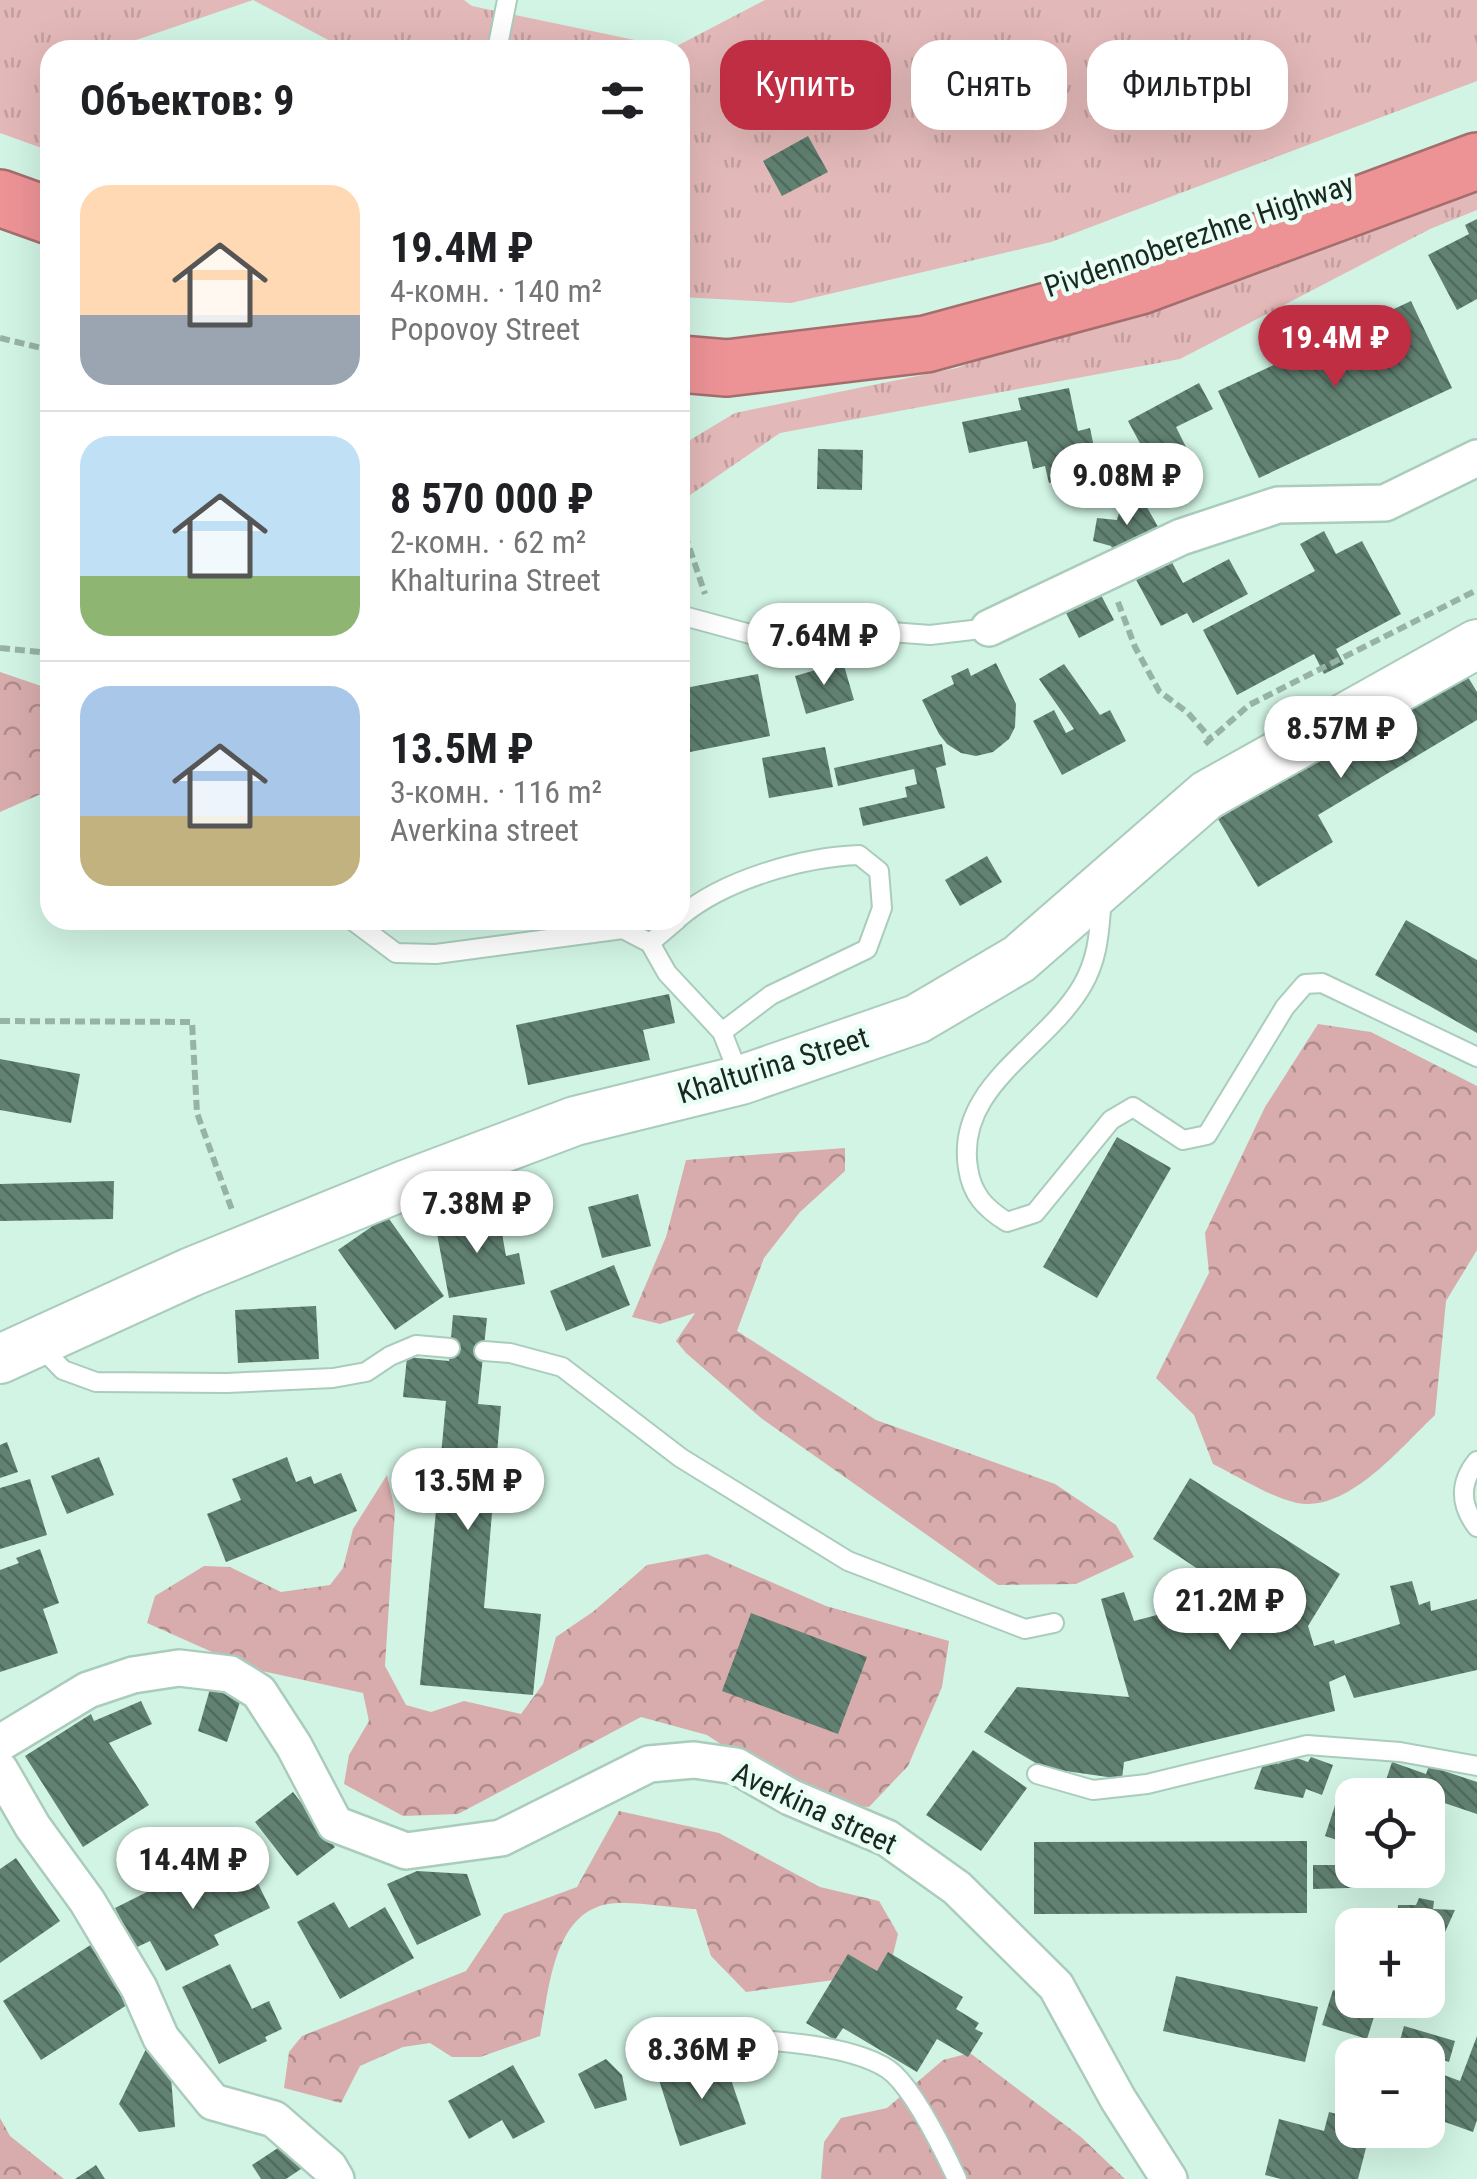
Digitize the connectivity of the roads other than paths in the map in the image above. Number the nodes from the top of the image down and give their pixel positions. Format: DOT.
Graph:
graph roads {
  1 [pos="507,0"];
  2 [pos="499,40"];
  3 [pos="1477,138"];
  4 [pos="1477,161"];
  5 [pos="0,173"];
  6 [pos="40,187"];
  7 [pos="0,198"];
  8 [pos="40,212"];
  9 [pos="690,340"];
  10 [pos="704,366"];
  11 [pos="1477,458"];
  12 [pos="690,618"];
  13 [pos="988,628"];
  14 [pos="1477,644"];
  15 [pos="1103,882"];
  16 [pos="690,908"];
  17 [pos="365,930"];
  18 [pos="623,930"];
  19 [pos="623,930"];
  20 [pos="665,930"];
  21 [pos="650,943"];
  22 [pos="722,1032"];
  23 [pos="1477,1056"];
  24 [pos="741,1080"];
  25 [pos="450,1348"];
  26 [pos="18,1351"];
  27 [pos="484,1351"];
  28 [pos="1477,1461"];
  29 [pos="1477,1528"];
  30 [pos="1054,1623"];
  31 [pos="0,1743"];
  32 [pos="1477,1766"];
  33 [pos="0,1770"];
  34 [pos="1037,1774"];
  35 [pos="677,2034"];
  36 [pos="336,2179"];
  37 [pos="958,2179"];
  38 [pos="1169,2179"];
  1 -- 2 [label="lane"];
  3 -- 9 [label="highway, Pivdennoberezhne Highway"];
  4 -- 10 [label="highway, Pivdennoberezhne Highway"];
  5 -- 6 [label="highway"];
  7 -- 8 [label="highway"];
  11 -- 13 [label="street"];
  12 -- 13 [label="lane"];
  14 -- 15 [label="street, Khalturina Street"];
  15 -- 23 [label="lane"];
  15 -- 24 [label="street, Khalturina Street"];
  16 -- 22 [label="lane"];
  17 -- 19 [label="lane"];
  18 -- 21 [label="lane"];
  20 -- 21 [label="lane"];
  21 -- 22 [label="lane"];
  22 -- 24 [label="lane"];
  24 -- 26 [label="street, Khalturina Street"];
  25 -- 26 [label="lane"];
  27 -- 30 [label="lane"];
  28 -- 29 [label="lane"];
  31 -- 38 [label="street, Averkina street"];
  32 -- 34 [label="lane"];
  33 -- 36 [label="street"];
  35 -- 37 [label="lane"];
}
